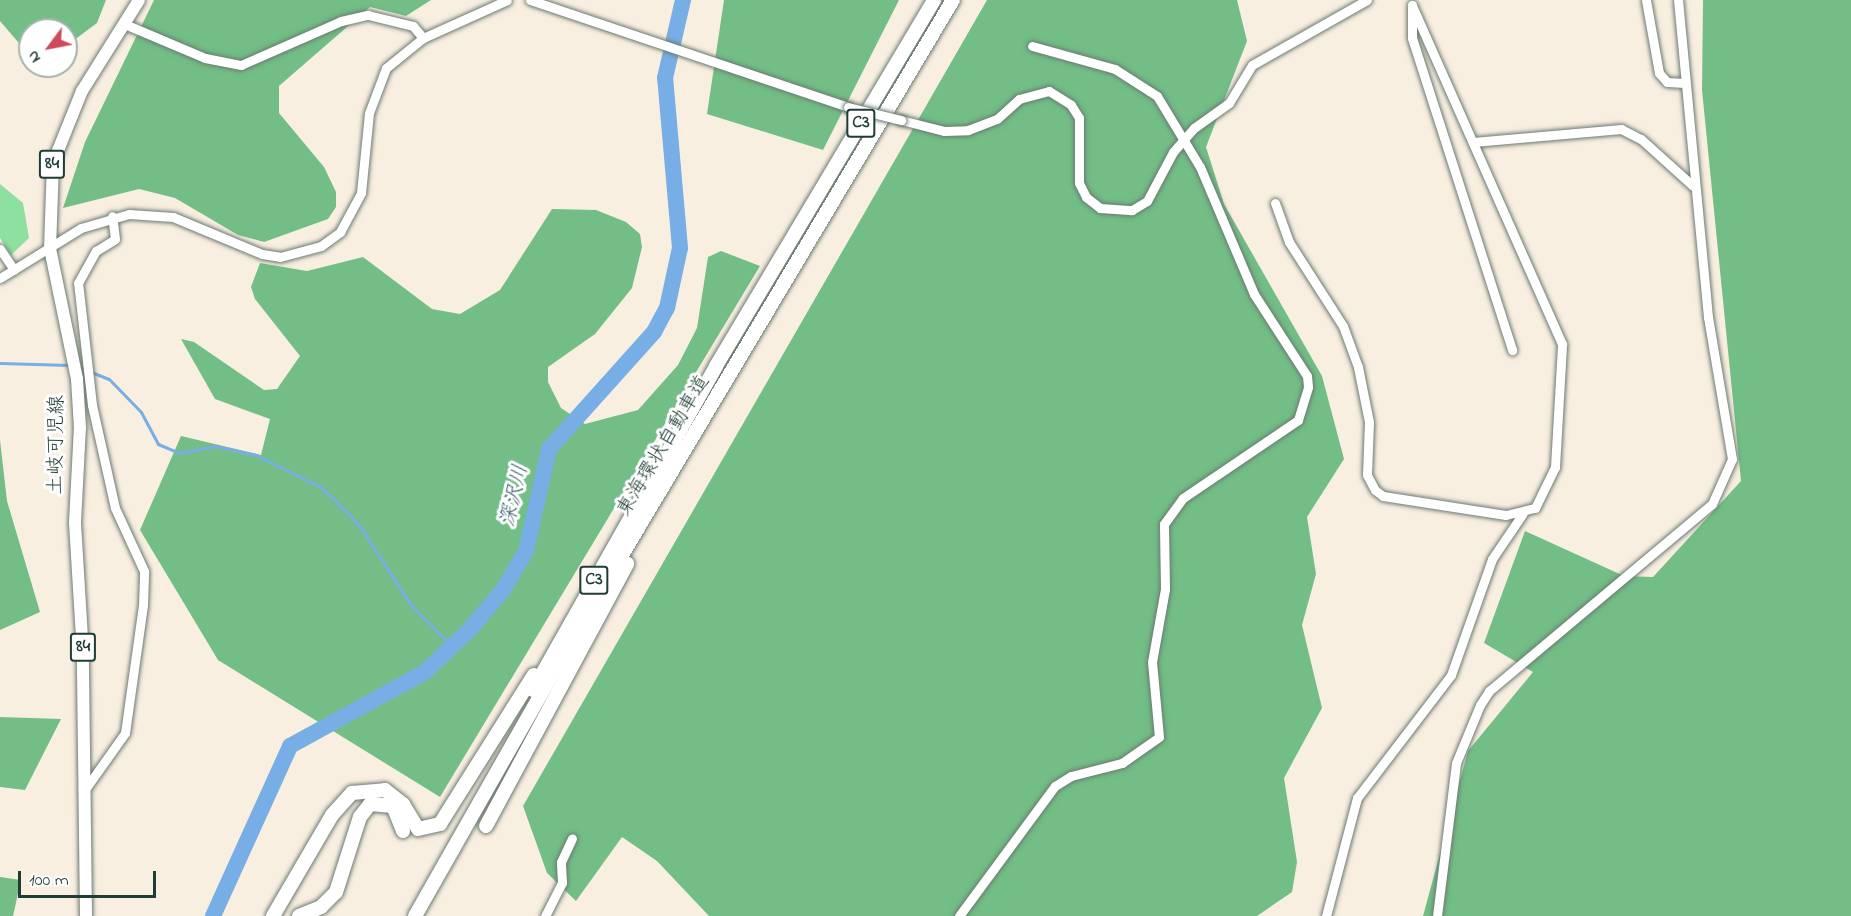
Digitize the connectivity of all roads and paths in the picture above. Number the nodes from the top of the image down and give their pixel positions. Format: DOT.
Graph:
graph roads {
  1 [pos="139,0"];
  2 [pos="507,0"];
  3 [pos="530,0"];
  4 [pos="934,0"];
  5 [pos="1367,0"];
  6 [pos="1646,0"];
  7 [pos="1678,0"];
  8 [pos="952,3"];
  9 [pos="1413,3"];
  10 [pos="127,25"];
  11 [pos="423,38"];
  12 [pos="1032,46"];
  13 [pos="1685,83"];
  14 [pos="1184,140"];
  15 [pos="1473,142"];
  16 [pos="1694,186"];
  17 [pos="1275,203"];
  18 [pos="112,216"];
  19 [pos="0,249"];
  20 [pos="50,249"];
  21 [pos="14,270"];
  22 [pos="0,279"];
  23 [pos="78,349"];
  24 [pos="1512,350"];
  25 [pos="82,378"];
  26 [pos="678,460"];
  27 [pos="1523,513"];
  28 [pos="573,616"];
  29 [pos="86,788"];
  30 [pos="486,826"];
  31 [pos="404,831"];
  32 [pos="572,838"];
  33 [pos="86,916"];
  34 [pos="273,916"];
  35 [pos="300,916"];
  36 [pos="405,916"];
  37 [pos="415,916"];
  38 [pos="545,916"];
  39 [pos="959,916"];
  40 [pos="1326,916"];
  41 [pos="1437,916"];
  1 -- 10 [label="main road, 土岐可児線 / 84"];
  2 -- 11 [label="street"];
  3 -- 14 [label="street, bridge"];
  4 -- 28 [label="highway, 東海環状自動車道 / C3"];
  5 -- 14 [label="street"];
  6 -- 13 [label="street"];
  7 -- 13 [label="street"];
  8 -- 26 [label="highway, 東海環状自動車道 / C3"];
  9 -- 15 [label="street"];
  9 -- 24 [label="street"];
  10 -- 11 [label="street"];
  10 -- 20 [label="main road, 土岐可児線 / 84"];
  11 -- 18 [label="street"];
  12 -- 14 [label="street"];
  13 -- 16 [label="street"];
  14 -- 39 [label="street"];
  15 -- 16 [label="street"];
  15 -- 27 [label="street"];
  16 -- 41 [label="street"];
  17 -- 27 [label="street"];
  18 -- 20 [label="street"];
  18 -- 23 [label="street"];
  19 -- 21 [label="street"];
  20 -- 21 [label="street"];
  20 -- 23 [label="main road, 土岐可児線 / 84"];
  21 -- 22 [label="street"];
  23 -- 25 [label="main road, 土岐可児線 / 84"];
  25 -- 29 [label="main road, 土岐可児線 / 84"];
  25 -- 29 [label="street"];
  26 -- 30 [label="highway"];
  26 -- 37 [label="highway, 東海環状自動車道 / C3"];
  27 -- 40 [label="street"];
  28 -- 34 [label="highway"];
  28 -- 36 [label="highway, 東海環状自動車道 / C3"];
  29 -- 33 [label="main road, 土岐可児線 / 84"];
  31 -- 35 [label="highway"];
  32 -- 38 [label="street"];
}
